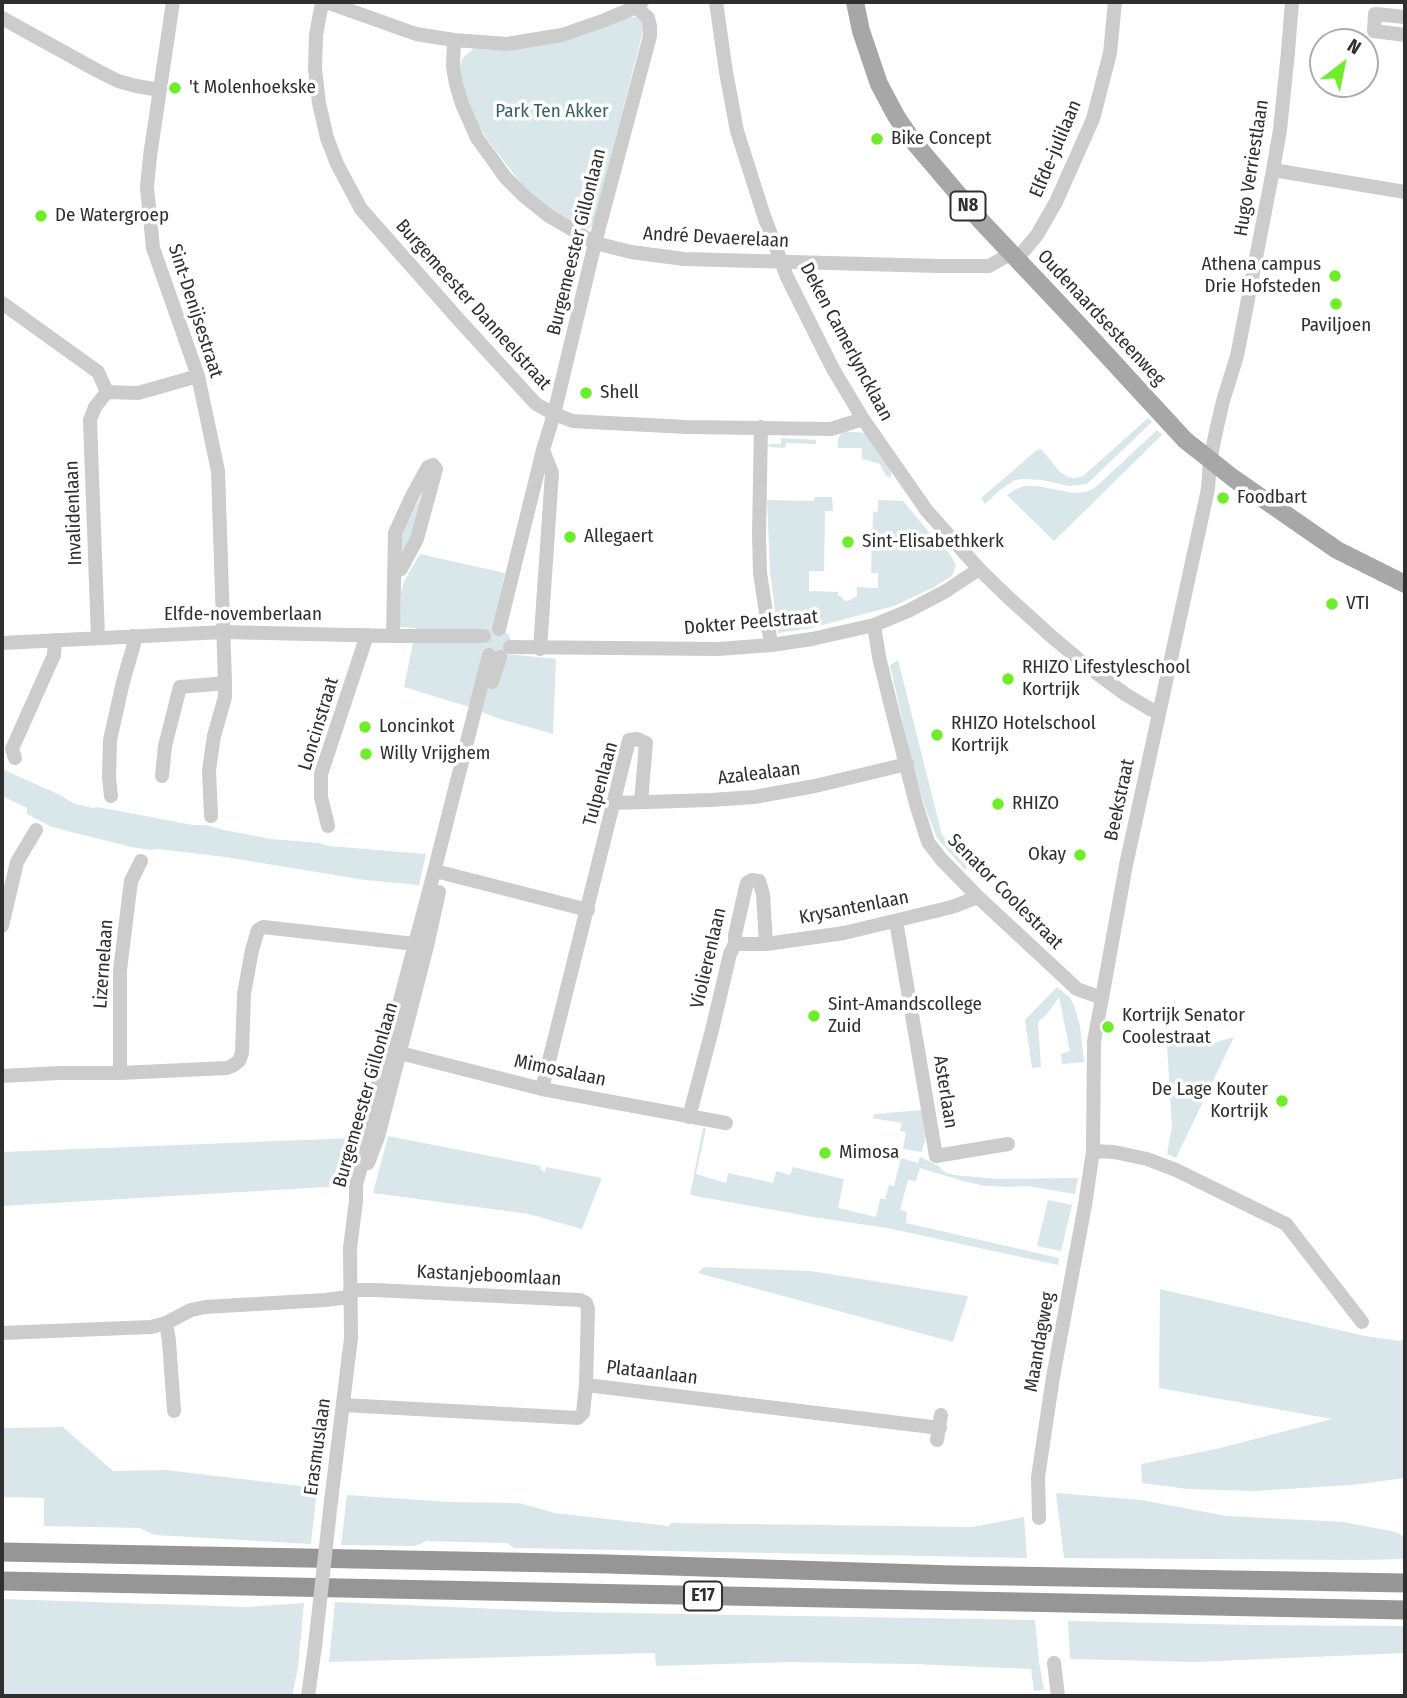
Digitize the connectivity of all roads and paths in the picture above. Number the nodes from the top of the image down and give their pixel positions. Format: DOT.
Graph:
graph roads {
  1 [pos="173,2"];
  2 [pos="325,2"];
  3 [pos="716,2"];
  4 [pos="855,2"];
  5 [pos="1115,2"];
  6 [pos="1292,2"];
  7 [pos="637,3"];
  8 [pos="1405,17"];
  9 [pos="2,18"];
  10 [pos="1405,35"];
  11 [pos="454,40"];
  12 [pos="160,90"];
  13 [pos="1273,170"];
  14 [pos="1405,192"];
  15 [pos="595,243"];
  16 [pos="1013,255"];
  17 [pos="781,261"];
  18 [pos="2,303"];
  19 [pos="198,376"];
  20 [pos="107,392"];
  21 [pos="554,414"];
  22 [pos="863,419"];
  23 [pos="761,427"];
  24 [pos="543,450"];
  25 [pos="1210,460"];
  26 [pos="979,569"];
  27 [pos="395,572"];
  28 [pos="1405,584"];
  29 [pos="874,625"];
  30 [pos="499,629"];
  31 [pos="224,632"];
  32 [pos="367,635"];
  33 [pos="133,636"];
  34 [pos="393,636"];
  35 [pos="484,636"];
  36 [pos="98,638"];
  37 [pos="55,640"];
  38 [pos="2,643"];
  39 [pos="771,645"];
  40 [pos="540,649"];
  41 [pos="500,653"];
  42 [pos="225,683"];
  43 [pos="1159,712"];
  44 [pos="15,758"];
  45 [pos="907,764"];
  46 [pos="162,776"];
  47 [pos="111,796"];
  48 [pos="641,802"];
  49 [pos="614,803"];
  50 [pos="211,816"];
  51 [pos="328,826"];
  52 [pos="36,830"];
  53 [pos="2,858"];
  54 [pos="141,860"];
  55 [pos="17,862"];
  56 [pos="443,873"];
  57 [pos="978,897"];
  58 [pos="588,911"];
  59 [pos="896,921"];
  60 [pos="2,926"];
  61 [pos="735,944"];
  62 [pos="766,944"];
  63 [pos="421,945"];
  64 [pos="1102,998"];
  65 [pos="393,1051"];
  66 [pos="120,1073"];
  67 [pos="2,1076"];
  68 [pos="542,1089"];
  69 [pos="689,1117"];
  70 [pos="726,1123"];
  71 [pos="1008,1144"];
  72 [pos="1093,1151"];
  73 [pos="1090,1174"];
  74 [pos="356,1201"];
  75 [pos="350,1294"];
  76 [pos="1362,1322"];
  77 [pos="166,1323"];
  78 [pos="2,1333"];
  79 [pos="586,1385"];
  80 [pos="344,1405"];
  81 [pos="174,1411"];
  82 [pos="939,1428"];
  83 [pos="1039,1518"];
  84 [pos="2,1552"];
  85 [pos="1405,1569"];
  86 [pos="2,1581"];
  87 [pos="1363,1582"];
  88 [pos="1405,1583"];
  89 [pos="1405,1610"];
  90 [pos="1055,1663"];
  91 [pos="308,1696"];
  92 [pos="1058,1696"];
  1 -- 12 [label="street, Sint-Denijsestraat"];
  2 -- 11 [label="street"];
  2 -- 21 [label="street, Burgemeester Danneelstraat"];
  3 -- 17 [label="street, Deken Camerlyncklaan"];
  4 -- 16 [label="main road, Oudenaardsesteenweg / N8"];
  5 -- 16 [label="street, Elfde-julilaan"];
  6 -- 13 [label="street, Hugo Verriestlaan"];
  7 -- 11 [label="street"];
  7 -- 15 [label="street, Burgemeester Gillonlaan"];
  8 -- 10 [label="street"];
  9 -- 12 [label="street"];
  11 -- 15 [label="street, André Devaerelaan"];
  12 -- 19 [label="street, Sint-Denijsestraat"];
  13 -- 14 [label="street"];
  13 -- 25 [label="street, Hugo Verriestlaan"];
  15 -- 17 [label="street, André Devaerelaan"];
  15 -- 21 [label="street, Burgemeester Gillonlaan"];
  16 -- 17 [label="street, André Devaerelaan"];
  16 -- 25 [label="main road, Oudenaardsesteenweg / N8"];
  17 -- 22 [label="street, Deken Camerlyncklaan"];
  18 -- 20 [label="street"];
  19 -- 20 [label="street"];
  19 -- 31 [label="street, Sint-Denijsestraat"];
  20 -- 36 [label="street, Invalidenlaan"];
  21 -- 23 [label="street, Burgemeester Danneelstraat"];
  21 -- 24 [label="street, Burgemeester Gillonlaan"];
  22 -- 23 [label="street, Burgemeester Danneelstraat"];
  22 -- 26 [label="street, Deken Camerlyncklaan"];
  23 -- 39 [label="street"];
  24 -- 30 [label="street, Burgemeester Gillonlaan"];
  24 -- 40 [label="street"];
  25 -- 28 [label="main road, Oudenaardsesteenweg / N8"];
  25 -- 43 [label="street, Beekstraat"];
  26 -- 29 [label="street, Dokter Peelstraat"];
  26 -- 43 [label="street, Deken Camerlyncklaan"];
  27 -- 27 [label="street"];
  27 -- 34 [label="street"];
  29 -- 39 [label="street, Dokter Peelstraat"];
  29 -- 45 [label="street, Senator Coolestraat"];
  30 -- 35 [label="street"];
  30 -- 41 [label="street"];
  31 -- 32 [label="street, Elfde-novemberlaan"];
  31 -- 33 [label="street, Elfde-novemberlaan"];
  31 -- 42 [label="street, Sint-Denijsestraat"];
  32 -- 34 [label="street, Elfde-novemberlaan"];
  32 -- 51 [label="street, Loncinstraat"];
  33 -- 36 [label="street, Elfde-novemberlaan"];
  33 -- 47 [label="street"];
  34 -- 35 [label="street, Elfde-novemberlaan"];
  35 -- 41 [label="street, Burgemeester Gillonlaan"];
  36 -- 37 [label="street, Elfde-novemberlaan"];
  37 -- 38 [label="street, Elfde-novemberlaan"];
  37 -- 44 [label="street"];
  39 -- 40 [label="street, Dokter Peelstraat"];
  40 -- 41 [label="street, Dokter Peelstraat"];
  41 -- 56 [label="street, Burgemeester Gillonlaan"];
  41 -- 63 [label="street, Burgemeester Gillonlaan"];
  42 -- 46 [label="street"];
  42 -- 50 [label="street, Sint-Denijsestraat"];
  43 -- 64 [label="street, Beekstraat"];
  45 -- 48 [label="street, Azalealaan"];
  45 -- 57 [label="street, Senator Coolestraat"];
  48 -- 49 [label="street, Azalealaan"];
  48 -- 49 [label="street, Tulpenlaan"];
  49 -- 58 [label="street, Tulpenlaan"];
  52 -- 55 [label="street"];
  53 -- 55 [label="street"];
  54 -- 66 [label="street, Lizernelaan"];
  55 -- 60 [label="street"];
  56 -- 58 [label="street"];
  56 -- 63 [label="street, Burgemeester Gillonlaan"];
  57 -- 59 [label="street, Krysantenlaan"];
  57 -- 64 [label="street, Senator Coolestraat"];
  58 -- 68 [label="street, Tulpenlaan"];
  59 -- 62 [label="street, Krysantenlaan"];
  59 -- 71 [label="street, Asterlaan"];
  61 -- 62 [label="street, Krysantenlaan"];
  61 -- 62 [label="street, Violierenlaan"];
  61 -- 69 [label="street, Violierenlaan"];
  63 -- 65 [label="street, Burgemeester Gillonlaan"];
  63 -- 66 [label="street"];
  64 -- 72 [label="street, Beekstraat"];
  65 -- 68 [label="street, Mimosalaan"];
  65 -- 74 [label="street, Burgemeester Gillonlaan"];
  66 -- 67 [label="street"];
  68 -- 69 [label="street, Mimosalaan"];
  69 -- 70 [label="street, Mimosalaan"];
  72 -- 73 [label="street, Beekstraat"];
  72 -- 76 [label="street"];
  73 -- 83 [label="street, Maandagweg"];
  74 -- 75 [label="street, Erasmuslaan"];
  75 -- 77 [label="street, Kastanjeboomlaan"];
  75 -- 79 [label="street, Kastanjeboomlaan"];
  75 -- 80 [label="street, Erasmuslaan"];
  77 -- 78 [label="street, Kastanjeboomlaan"];
  77 -- 81 [label="street"];
  79 -- 80 [label="street, Plataanlaan"];
  79 -- 82 [label="street, Plataanlaan"];
  80 -- 91 [label="street, Erasmuslaan, bridge"];
  84 -- 87 [label="highway, E17"];
  85 -- 87 [label="highway"];
  86 -- 89 [label="highway, E17"];
  87 -- 88 [label="highway, E17"];
  90 -- 92 [label="street"];
}
